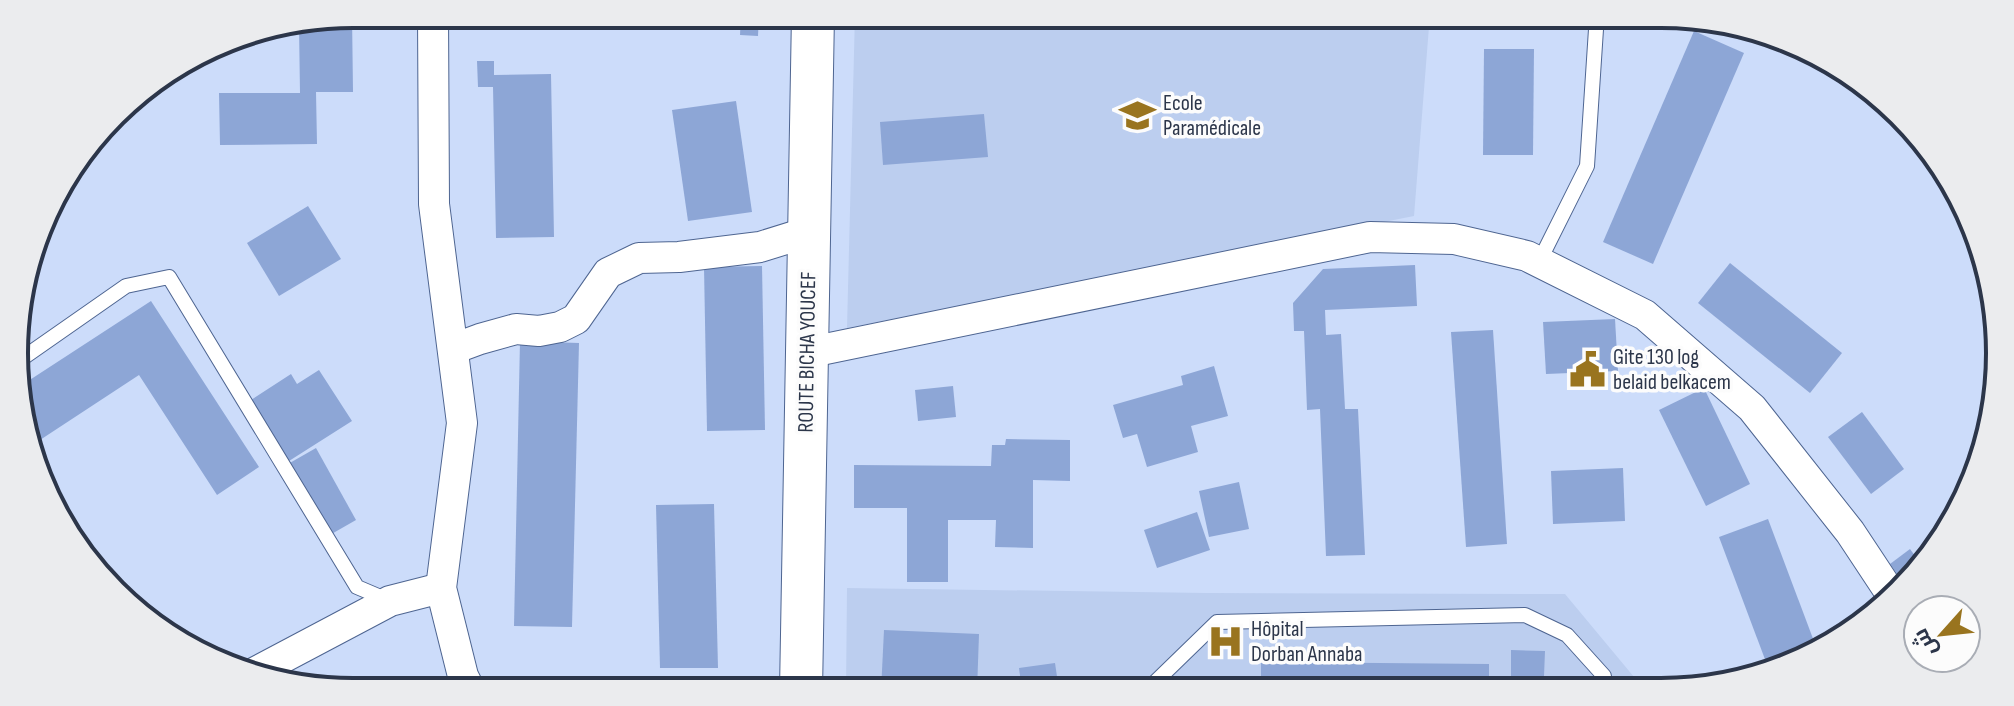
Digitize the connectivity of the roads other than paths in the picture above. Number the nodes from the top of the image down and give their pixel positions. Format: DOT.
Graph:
graph roads {
  1 [pos="433,28"];
  2 [pos="813,28"];
  3 [pos="1596,28"];
  4 [pos="808,232"];
  5 [pos="1539,262"];
  6 [pos="453,349"];
  7 [pos="806,353"];
  8 [pos="28,354"];
  9 [pos="1886,587"];
  10 [pos="441,588"];
  11 [pos="390,601"];
  12 [pos="267,666"];
  13 [pos="1604,676"];
  14 [pos="464,678"];
  15 [pos="801,678"];
  16 [pos="1159,678"];
  1 -- 6 [label="street"];
  2 -- 4 [label="main road, ROUTE BICHA YOUCEF"];
  3 -- 5 [label="lane"];
  4 -- 6 [label="street"];
  4 -- 7 [label="main road, ROUTE BICHA YOUCEF"];
  5 -- 7 [label="street"];
  5 -- 9 [label="street"];
  6 -- 10 [label="street"];
  7 -- 15 [label="main road, ROUTE BICHA YOUCEF"];
  8 -- 11 [label="lane"];
  10 -- 11 [label="street"];
  10 -- 14 [label="street"];
  11 -- 12 [label="street"];
  13 -- 16 [label="lane"];
}
